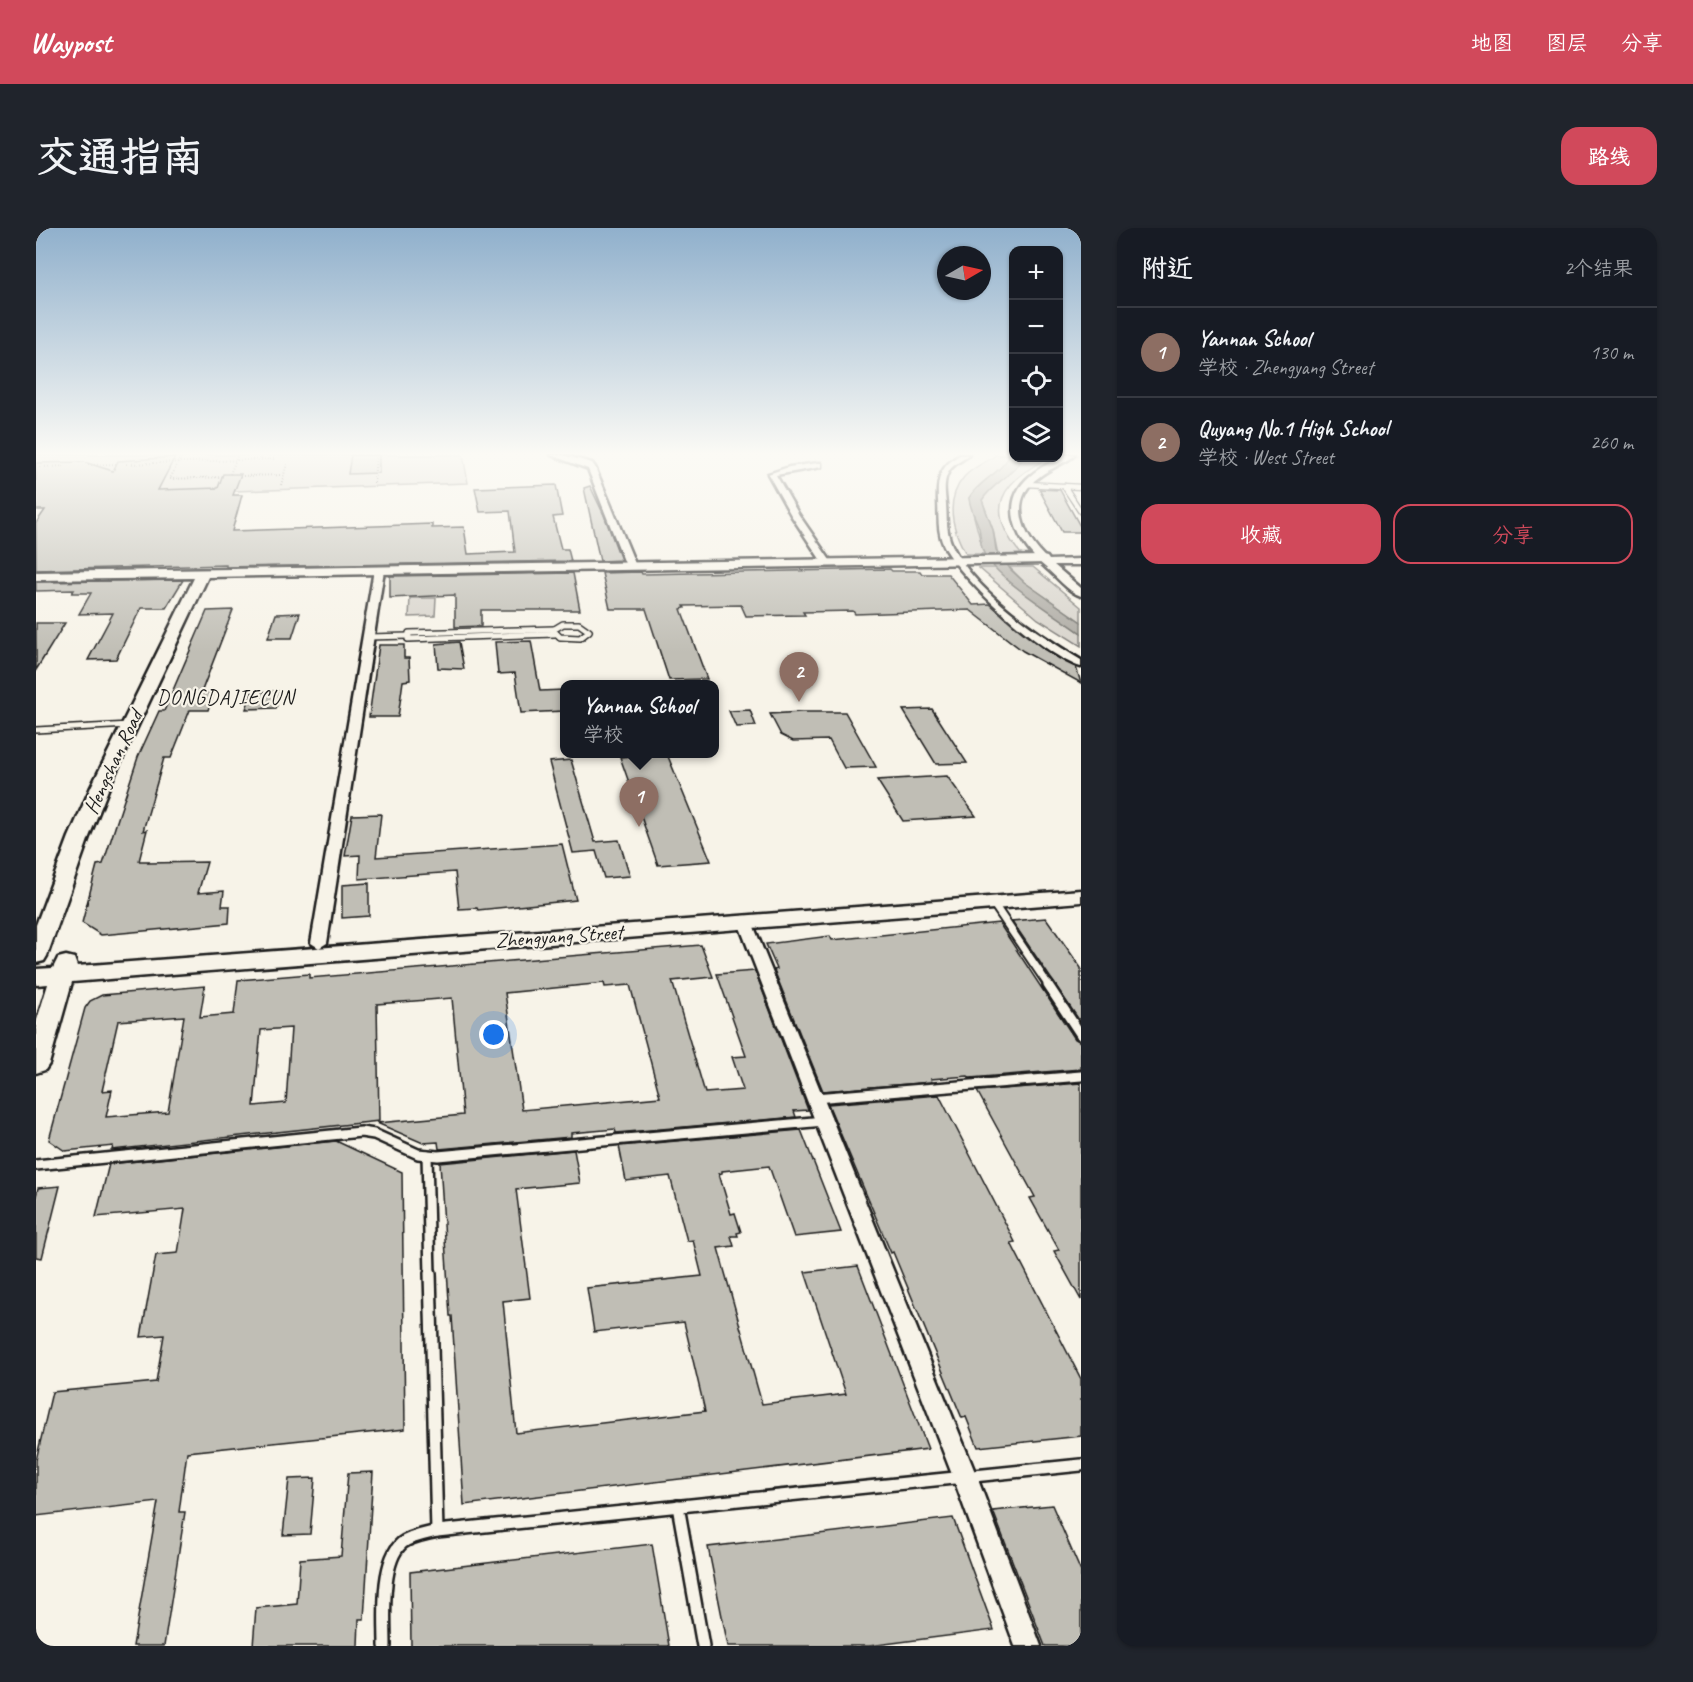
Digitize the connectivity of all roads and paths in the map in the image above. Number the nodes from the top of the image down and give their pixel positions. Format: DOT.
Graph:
graph roads {
  1 [pos="613,521"];
  2 [pos="799,521"];
  3 [pos="943,521"];
  4 [pos="1017,521"];
  5 [pos="963,561"];
  6 [pos="1039,561"];
  7 [pos="1081,562"];
  8 [pos="827,563"];
  9 [pos="631,566"];
  10 [pos="380,570"];
  11 [pos="203,573"];
  12 [pos="36,576"];
  13 [pos="1081,593"];
  14 [pos="555,632"];
  15 [pos="368,637"];
  16 [pos="1081,664"];
  17 [pos="130,725"];
  18 [pos="36,730"];
  19 [pos="1081,885"];
  20 [pos="1081,896"];
  21 [pos="993,903"];
  22 [pos="745,922"];
  23 [pos="319,944"];
  24 [pos="36,956"];
  25 [pos="36,965"];
  26 [pos="64,969"];
  27 [pos="36,976"];
  28 [pos="1081,1035"];
  29 [pos="36,1064"];
  30 [pos="1081,1076"];
  31 [pos="815,1098"];
  32 [pos="824,1121"];
  33 [pos="427,1155"];
  34 [pos="36,1165"];
  35 [pos="1081,1465"];
  36 [pos="965,1477"];
  37 [pos="678,1506"];
  38 [pos="437,1531"];
  39 [pos="385,1646"];
  40 [pos="703,1646"];
  41 [pos="1028,1646"];
  1 -- 9 [label="street"];
  2 -- 8 [label="street"];
  3 -- 5 [label="street"];
  4 -- 6 [label="street"];
  5 -- 6 [label="street"];
  5 -- 8 [label="street"];
  5 -- 16 [label="street"];
  6 -- 7 [label="street"];
  6 -- 13 [label="street"];
  8 -- 9 [label="street"];
  9 -- 10 [label="street"];
  10 -- 11 [label="street"];
  10 -- 15 [label="street"];
  11 -- 12 [label="street"];
  11 -- 17 [label="street, Hengshan Road"];
  14 -- 14 [label="lane"];
  14 -- 15 [label="lane"];
  15 -- 23 [label="street"];
  17 -- 18 [label="lane"];
  17 -- 24 [label="street, Hengshan Road"];
  19 -- 23 [label="street, Zhengyang Street"];
  20 -- 21 [label="street, Zhengyang Street"];
  21 -- 22 [label="street, Zhengyang Street"];
  21 -- 28 [label="lane"];
  22 -- 26 [label="street, Zhengyang Street"];
  22 -- 31 [label="street"];
  23 -- 26 [label="street, Zhengyang Street"];
  25 -- 26 [label="street, Zhengyang Street"];
  26 -- 27 [label="street, Zhengyang Street"];
  26 -- 29 [label="street"];
  30 -- 31 [label="lane"];
  31 -- 32 [label="street"];
  32 -- 33 [label="lane"];
  32 -- 36 [label="street"];
  33 -- 34 [label="lane"];
  33 -- 38 [label="lane"];
  35 -- 36 [label="lane"];
  36 -- 37 [label="lane"];
  36 -- 41 [label="street"];
  37 -- 38 [label="lane"];
  37 -- 40 [label="lane"];
  38 -- 39 [label="lane"];
}
